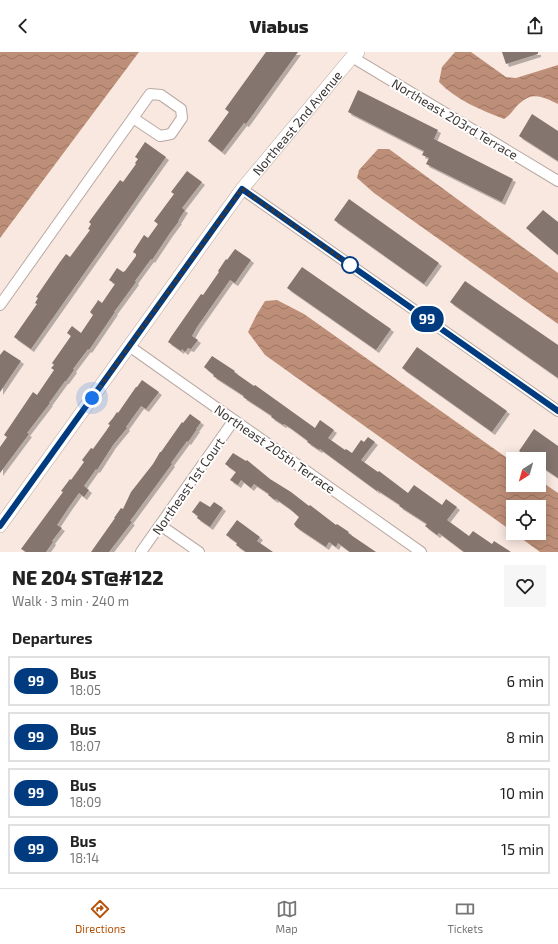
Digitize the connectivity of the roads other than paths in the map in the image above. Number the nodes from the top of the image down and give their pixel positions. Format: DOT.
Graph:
graph roads {
  1 [pos="355,54"];
  2 [pos="133,118"];
  3 [pos="558,181"];
  4 [pos="242,189"];
  5 [pos="0,305"];
  6 [pos="129,346"];
  7 [pos="558,411"];
  8 [pos="234,420"];
  9 [pos="160,525"];
  10 [pos="0,526"];
  11 [pos="141,552"];
  12 [pos="199,552"];
  13 [pos="421,552"];
  1 -- 3 [label="street, Northeast 203rd Terrace"];
  1 -- 4 [label="street, Northeast 2nd Avenue"];
  2 -- 2 [label="street"];
  2 -- 5 [label="street"];
  4 -- 6 [label="street, Northeast 2nd Avenue"];
  4 -- 7 [label="street"];
  6 -- 8 [label="street, Northeast 205th Terrace"];
  6 -- 10 [label="street, Northeast 2nd Avenue"];
  8 -- 9 [label="street, Northeast 1st Court"];
  8 -- 13 [label="street, Northeast 205th Terrace"];
  9 -- 11 [label="street, Northeast 1st Court"];
  9 -- 12 [label="street"];
}
